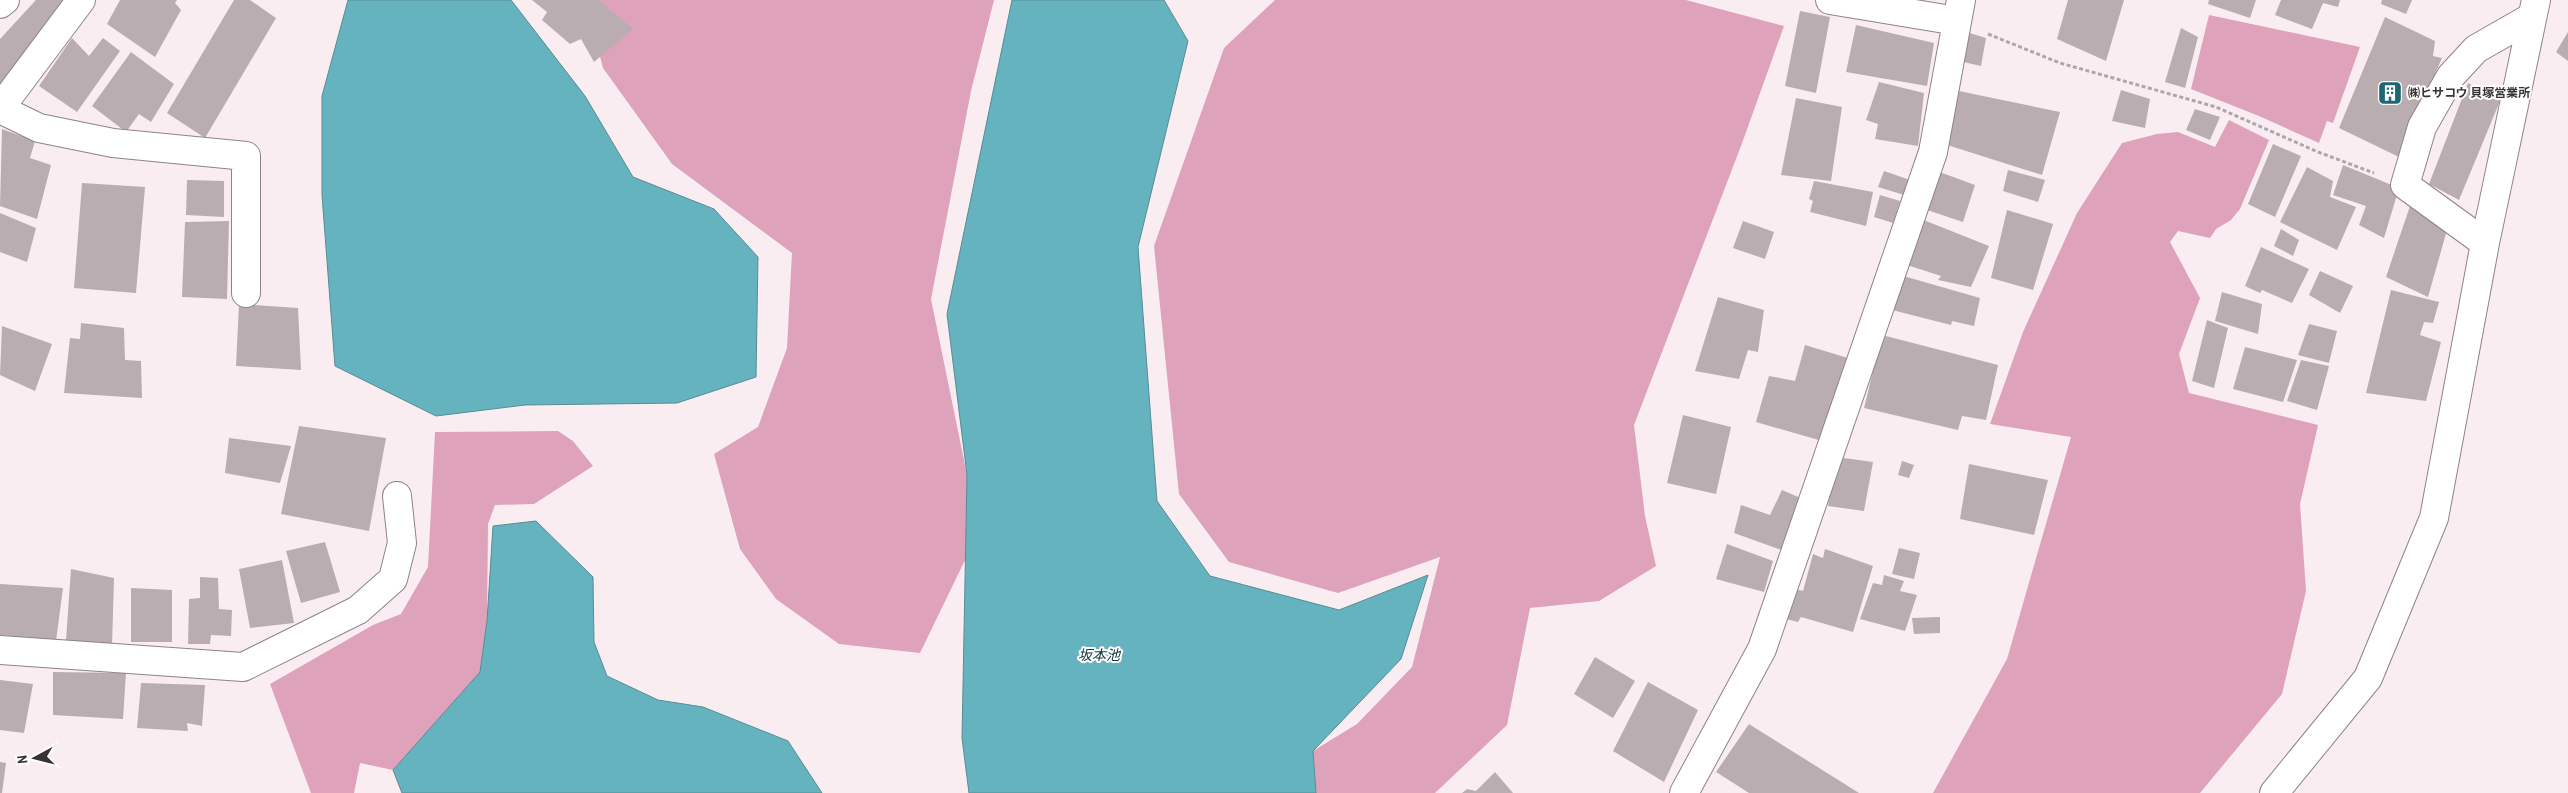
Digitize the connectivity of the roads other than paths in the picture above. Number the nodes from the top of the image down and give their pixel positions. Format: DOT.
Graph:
graph roads {
  1 [pos="5,0"];
  2 [pos="81,0"];
  3 [pos="1830,0"];
  4 [pos="0,4"];
  5 [pos="2534,8"];
  6 [pos="1959,11"];
  7 [pos="0,109"];
  8 [pos="2485,243"];
  9 [pos="246,294"];
  10 [pos="397,496"];
  11 [pos="0,650"];
  12 [pos="1684,793"];
  13 [pos="2274,793"];
  1 -- 4 [label="street"];
  2 -- 7 [label="street"];
  3 -- 6 [label="street"];
  5 -- 8 [label="street"];
  5 -- 8 [label="street"];
  6 -- 12 [label="street"];
  7 -- 9 [label="street"];
  8 -- 13 [label="street"];
  10 -- 11 [label="street"];
}
